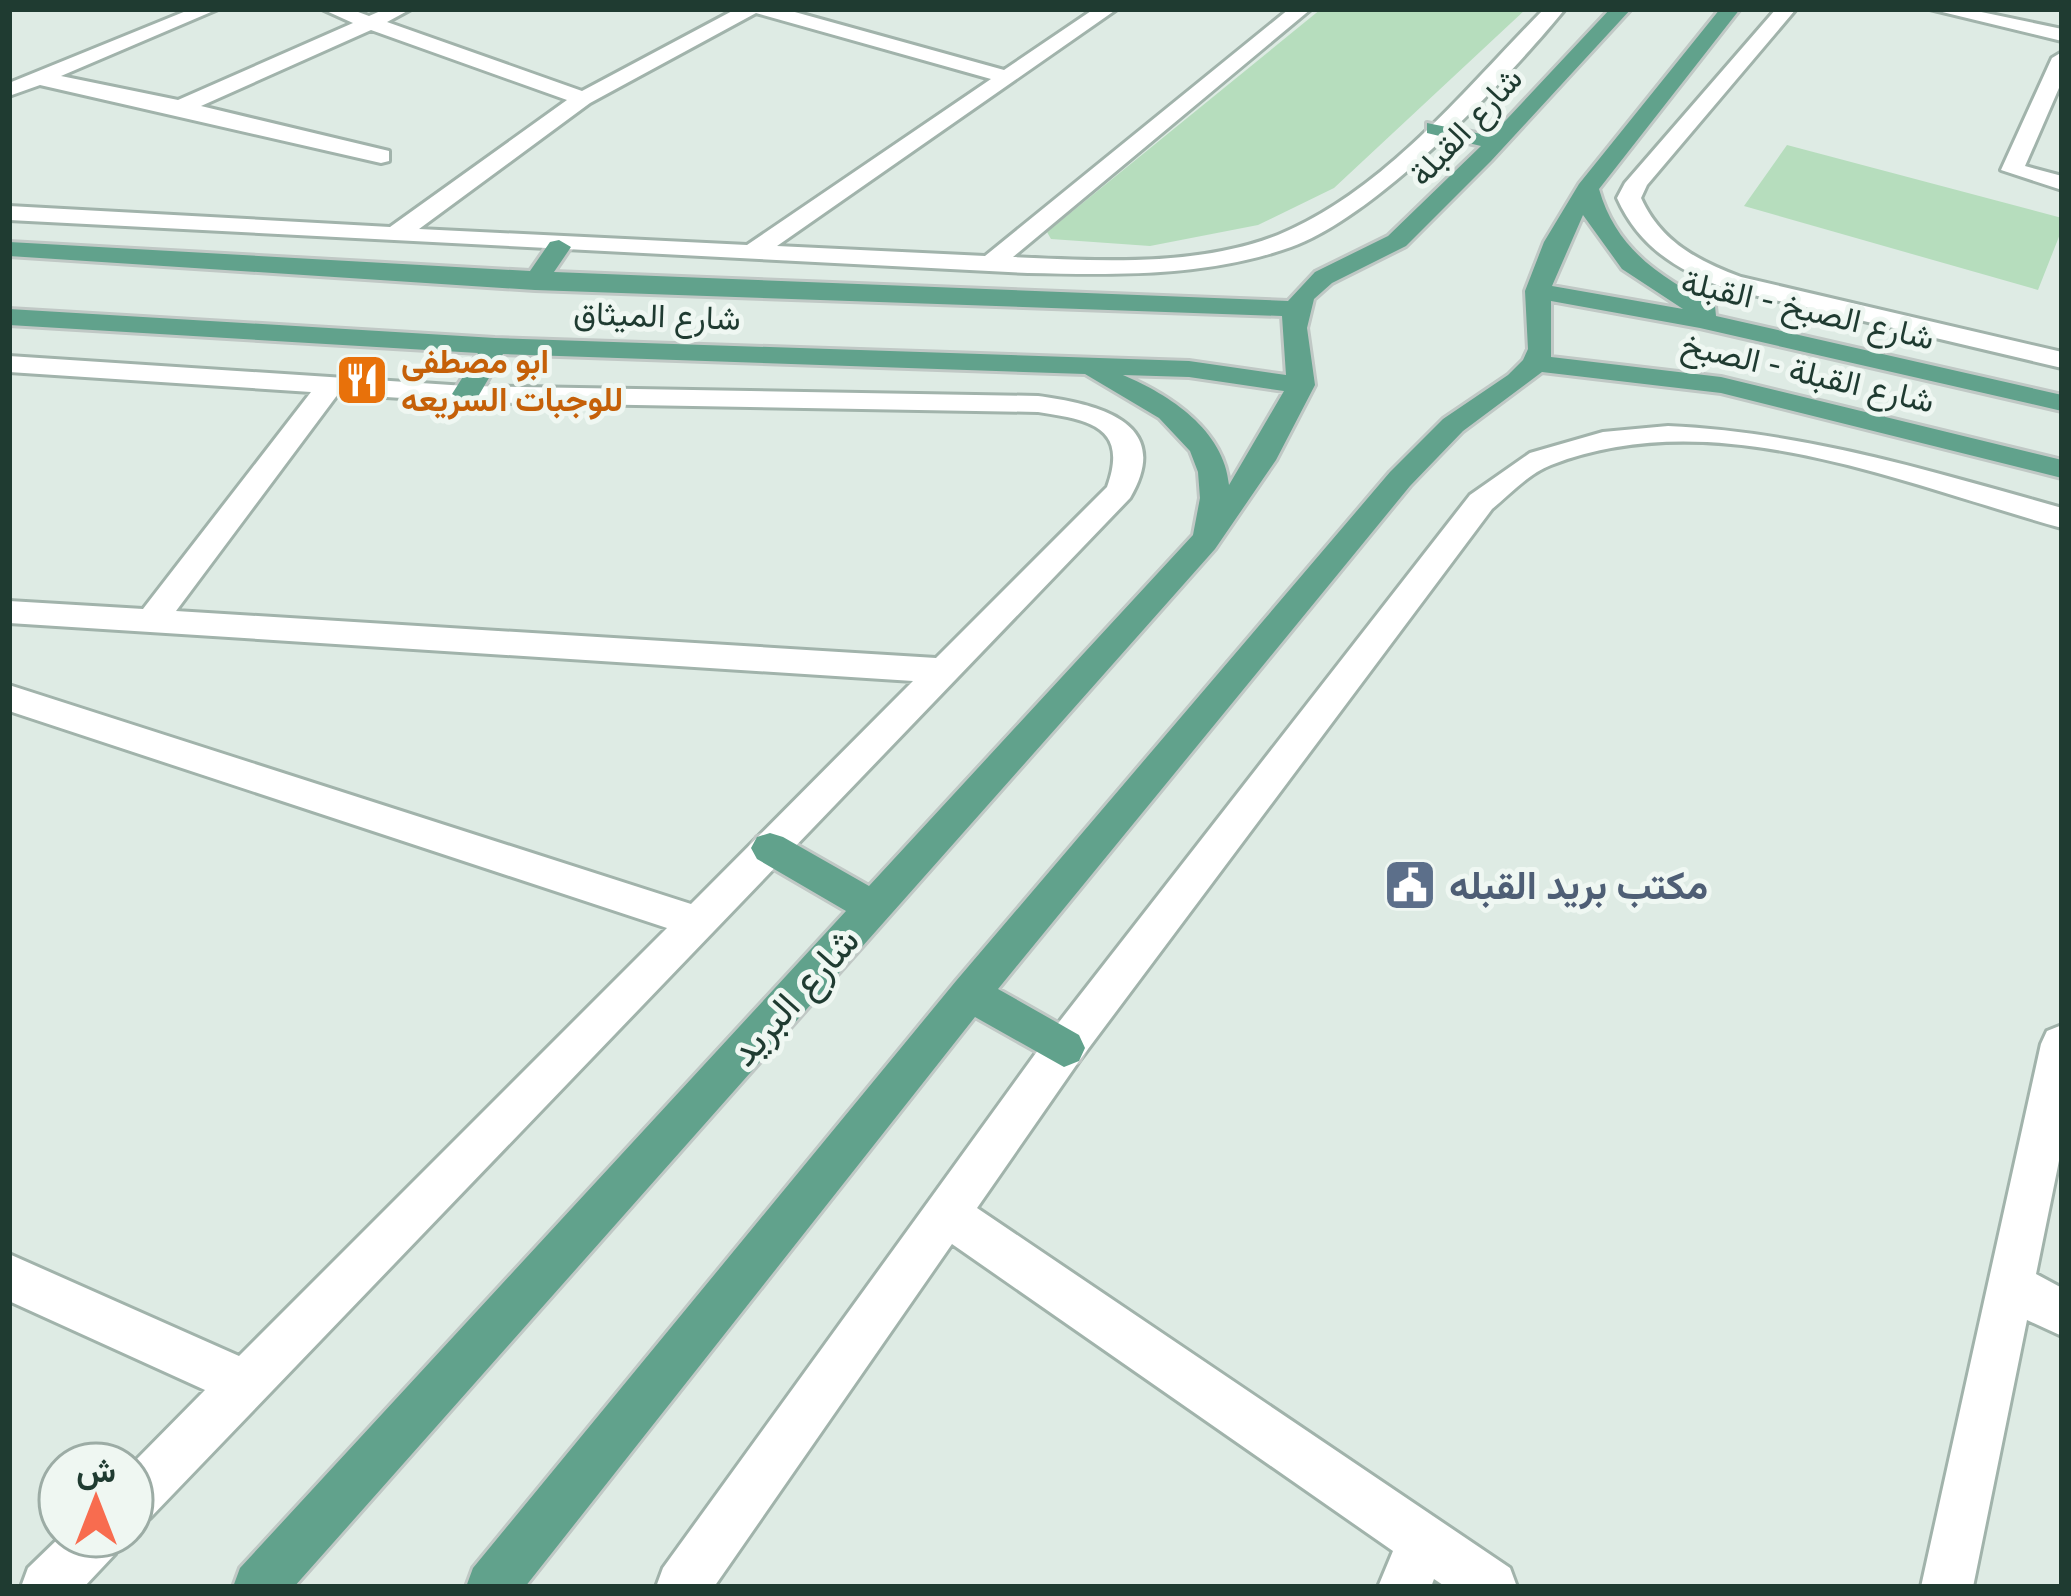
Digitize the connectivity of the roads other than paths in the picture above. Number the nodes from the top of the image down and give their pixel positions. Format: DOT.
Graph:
graph roads {
  1 [pos="208,9"];
  2 [pos="332,9"];
  3 [pos="401,9"];
  4 [pos="750,9"];
  5 [pos="762,9"];
  6 [pos="1107,9"];
  7 [pos="1301,9"];
  8 [pos="1555,9"];
  9 [pos="1621,9"];
  10 [pos="1730,9"];
  11 [pos="1786,9"];
  12 [pos="1940,9"];
  13 [pos="370,22"];
  14 [pos="2062,35"];
  15 [pos="2060,68"];
  16 [pos="38,78"];
  17 [pos="1010,78"];
  18 [pos="9,89"];
  19 [pos="583,99"];
  20 [pos="180,107"];
  21 [pos="1435,128"];
  22 [pos="1494,142"];
  23 [pos="381,156"];
  24 [pos="2062,183"];
  25 [pos="1587,189"];
  26 [pos="9,213"];
  27 [pos="395,235"];
  28 [pos="559,247"];
  29 [pos="9,249"];
  30 [pos="751,253"];
  31 [pos="993,261"];
  32 [pos="535,282"];
  33 [pos="1538,290"];
  34 [pos="1295,309"];
  35 [pos="9,316"];
  36 [pos="1765,335"];
  37 [pos="495,346"];
  38 [pos="2062,360"];
  39 [pos="1054,363"];
  40 [pos="1535,363"];
  41 [pos="9,364"];
  42 [pos="1301,385"];
  43 [pos="330,386"];
  44 [pos="466,394"];
  45 [pos="2062,403"];
  46 [pos="2062,469"];
  47 [pos="2062,518"];
  48 [pos="1204,542"];
  49 [pos="9,612"];
  50 [pos="151,621"];
  51 [pos="943,671"];
  52 [pos="9,698"];
  53 [pos="770,848"];
  54 [pos="874,908"];
  55 [pos="698,922"];
  56 [pos="970,993"];
  57 [pos="2062,1044"];
  58 [pos="1064,1048"];
  59 [pos="949,1215"];
  60 [pos="9,1276"];
  61 [pos="2011,1286"];
  62 [pos="2062,1313"];
  63 [pos="246,1384"];
  64 [pos="156,1476"];
  65 [pos="73,1560"];
  66 [pos="1414,1564"];
  67 [pos="46,1587"];
  68 [pos="259,1587"];
  69 [pos="493,1587"];
  70 [pos="682,1587"];
  71 [pos="1491,1587"];
  72 [pos="1947,1587"];
  1 -- 16 [label="street"];
  2 -- 13 [label="street"];
  3 -- 13 [label="street"];
  4 -- 19 [label="street"];
  5 -- 17 [label="street"];
  6 -- 17 [label="street"];
  7 -- 31 [label="street"];
  8 -- 21 [label="street"];
  9 -- 22 [label="main road, شارع القبلة"];
  10 -- 25 [label="main road"];
  11 -- 38 [label="street"];
  12 -- 14 [label="street"];
  13 -- 19 [label="street"];
  13 -- 20 [label="street"];
  15 -- 24 [label="street"];
  16 -- 18 [label="street"];
  16 -- 20 [label="street"];
  17 -- 30 [label="street"];
  19 -- 27 [label="street"];
  20 -- 23 [label="street"];
  21 -- 22 [label="main road"];
  21 -- 31 [label="street"];
  22 -- 34 [label="main road, شارع القبلة"];
  25 -- 33 [label="main road"];
  25 -- 36 [label="main road"];
  26 -- 27 [label="street"];
  27 -- 28 [label="street"];
  28 -- 30 [label="street"];
  28 -- 32 [label="main road"];
  29 -- 32 [label="main road, شارع الميثاق"];
  30 -- 31 [label="street"];
  32 -- 34 [label="main road, شارع الميثاق"];
  33 -- 36 [label="main road, شارع الصبخ - القبلة"];
  33 -- 40 [label="main road"];
  34 -- 42 [label="main road"];
  35 -- 37 [label="main road, شارع الميثاق"];
  36 -- 45 [label="main road, شارع الصبخ - القبلة"];
  37 -- 39 [label="main road, شارع الميثاق"];
  37 -- 44 [label="main road"];
  39 -- 42 [label="main road, شارع الميثاق"];
  39 -- 48 [label="main road"];
  40 -- 46 [label="main road, شارع القبلة - الصبخ"];
  40 -- 56 [label="main road"];
  41 -- 43 [label="street"];
  42 -- 48 [label="main road, شارع البريد"];
  43 -- 44 [label="street"];
  43 -- 50 [label="street"];
  44 -- 51 [label="street"];
  47 -- 58 [label="street"];
  48 -- 54 [label="main road, شارع البريد"];
  49 -- 50 [label="street"];
  50 -- 51 [label="street"];
  51 -- 53 [label="street"];
  52 -- 55 [label="street"];
  53 -- 54 [label="main road"];
  53 -- 55 [label="street"];
  54 -- 68 [label="main road, شارع البريد"];
  55 -- 63 [label="street"];
  56 -- 58 [label="main road"];
  56 -- 69 [label="main road"];
  57 -- 61 [label="street"];
  58 -- 59 [label="street"];
  59 -- 66 [label="street"];
  59 -- 70 [label="street"];
  60 -- 63 [label="street"];
  61 -- 62 [label="street"];
  61 -- 72 [label="street"];
  63 -- 64 [label="street"];
  65 -- 67 [label="street"];
  66 -- 71 [label="street"];
}
